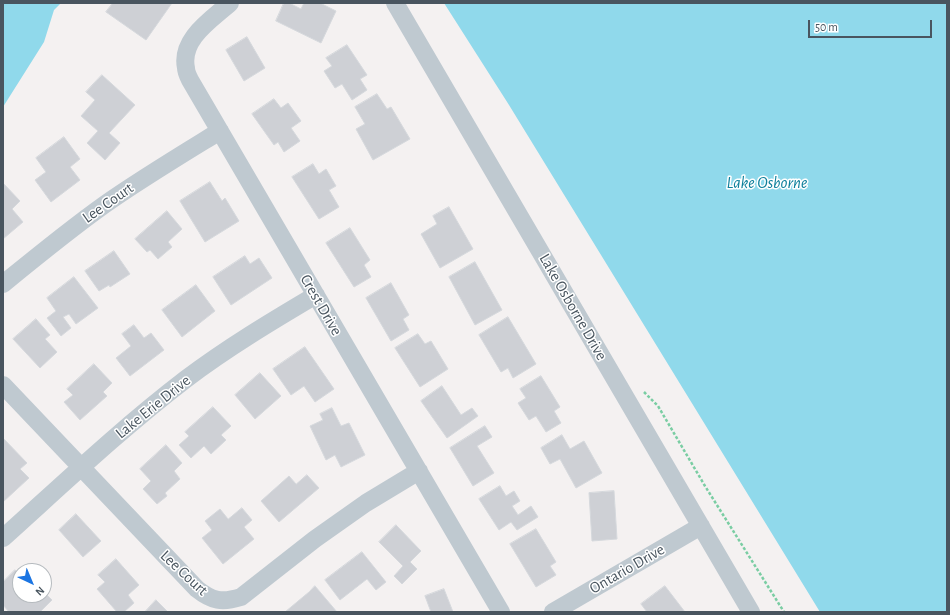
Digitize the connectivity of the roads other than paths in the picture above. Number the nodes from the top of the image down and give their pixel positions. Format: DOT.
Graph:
graph roads {
  1 [pos="230,3"];
  2 [pos="395,3"];
  3 [pos="220,131"];
  4 [pos="3,284"];
  5 [pos="316,295"];
  6 [pos="3,385"];
  7 [pos="81,468"];
  8 [pos="419,471"];
  9 [pos="701,526"];
  10 [pos="3,538"];
  11 [pos="501,612"];
  12 [pos="553,612"];
  13 [pos="751,612"];
  1 -- 3 [label="street, Crest Drive"];
  2 -- 9 [label="street, Lake Osborne Drive"];
  3 -- 4 [label="street, Lee Court"];
  3 -- 5 [label="street, Crest Drive"];
  5 -- 7 [label="street, Lake Erie Drive"];
  5 -- 8 [label="street, Crest Drive"];
  6 -- 7 [label="street, Lee Court"];
  7 -- 8 [label="street, Lee Court"];
  7 -- 10 [label="street, Lake Erie Drive"];
  8 -- 11 [label="street, Crest Drive"];
  9 -- 12 [label="street, Ontario Drive"];
  9 -- 13 [label="street, Lake Osborne Drive"];
}
